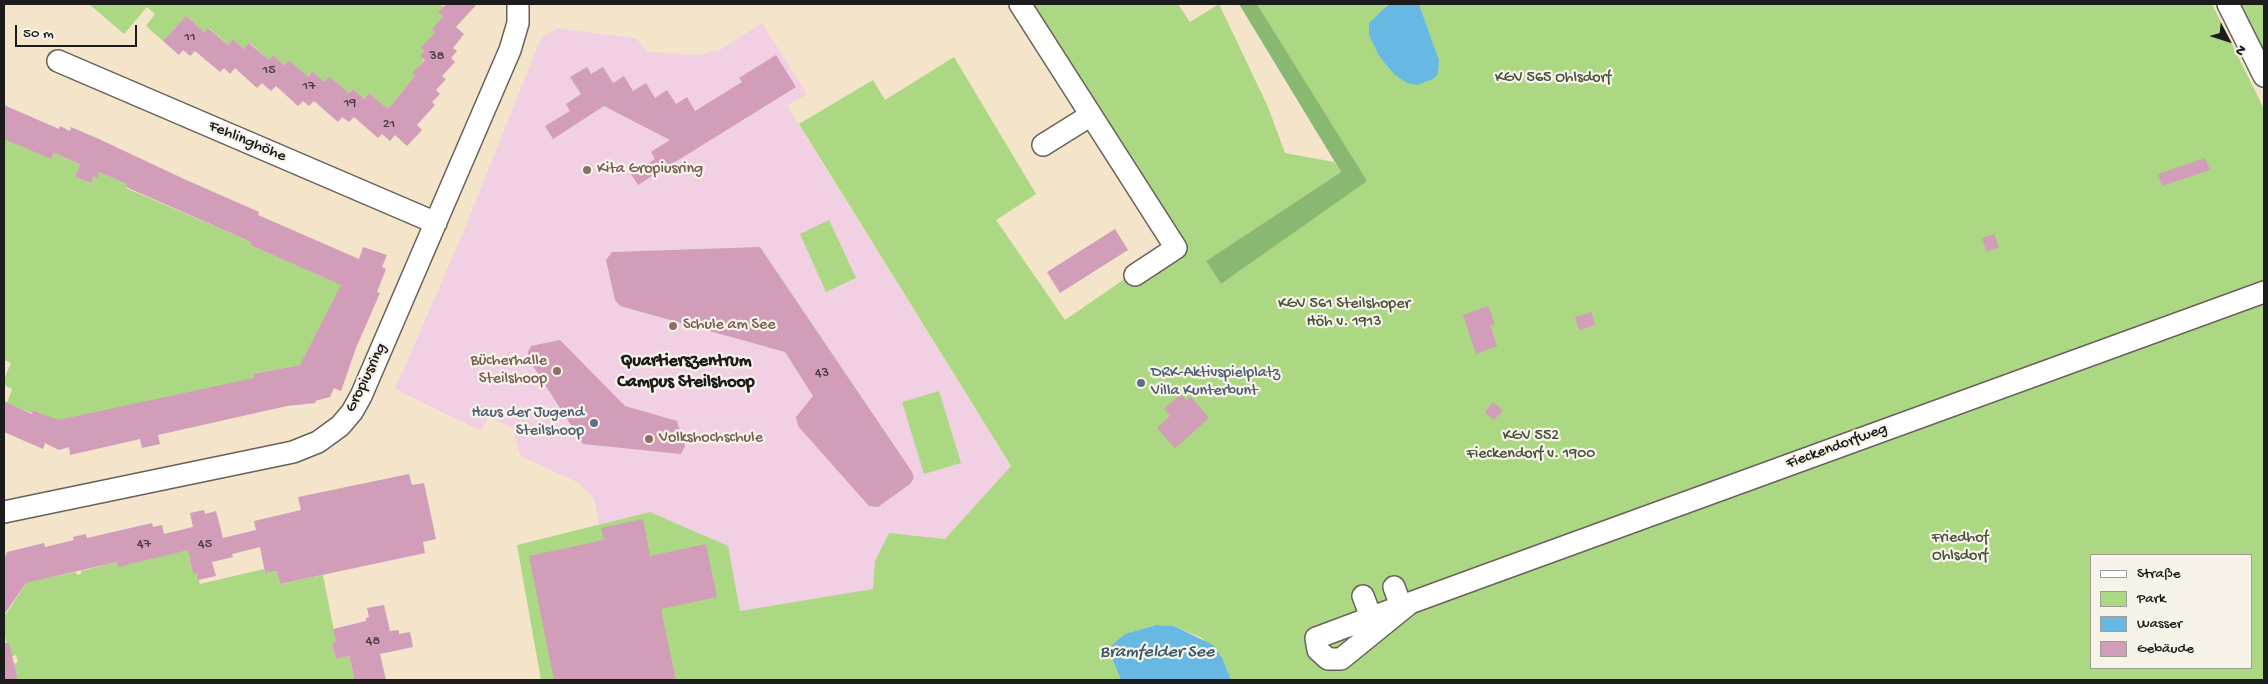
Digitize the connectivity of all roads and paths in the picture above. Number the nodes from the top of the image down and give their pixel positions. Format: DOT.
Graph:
graph roads {
  1 [pos="518,4"];
  2 [pos="1020,4"];
  3 [pos="2228,4"];
  4 [pos="58,61"];
  5 [pos="2264,76"];
  6 [pos="1091,115"];
  7 [pos="1043,145"];
  8 [pos="436,223"];
  9 [pos="1135,275"];
  10 [pos="2264,292"];
  11 [pos="4,512"];
  12 [pos="1363,596"];
  13 [pos="1402,599"];
  14 [pos="1371,618"];
  1 -- 8 [label="street, Gropiusring"];
  2 -- 6 [label="street"];
  3 -- 5 [label="street"];
  4 -- 8 [label="street, Fehlinghöhe"];
  6 -- 7 [label="street"];
  6 -- 9 [label="street"];
  8 -- 11 [label="street, Gropiusring"];
  10 -- 13 [label="street, Fieckendorfweg"];
  12 -- 14 [label="street"];
  13 -- 14 [label="street, Fieckendorfweg"];
  13 -- 14 [label="street, Fieckendorfweg"];
}
